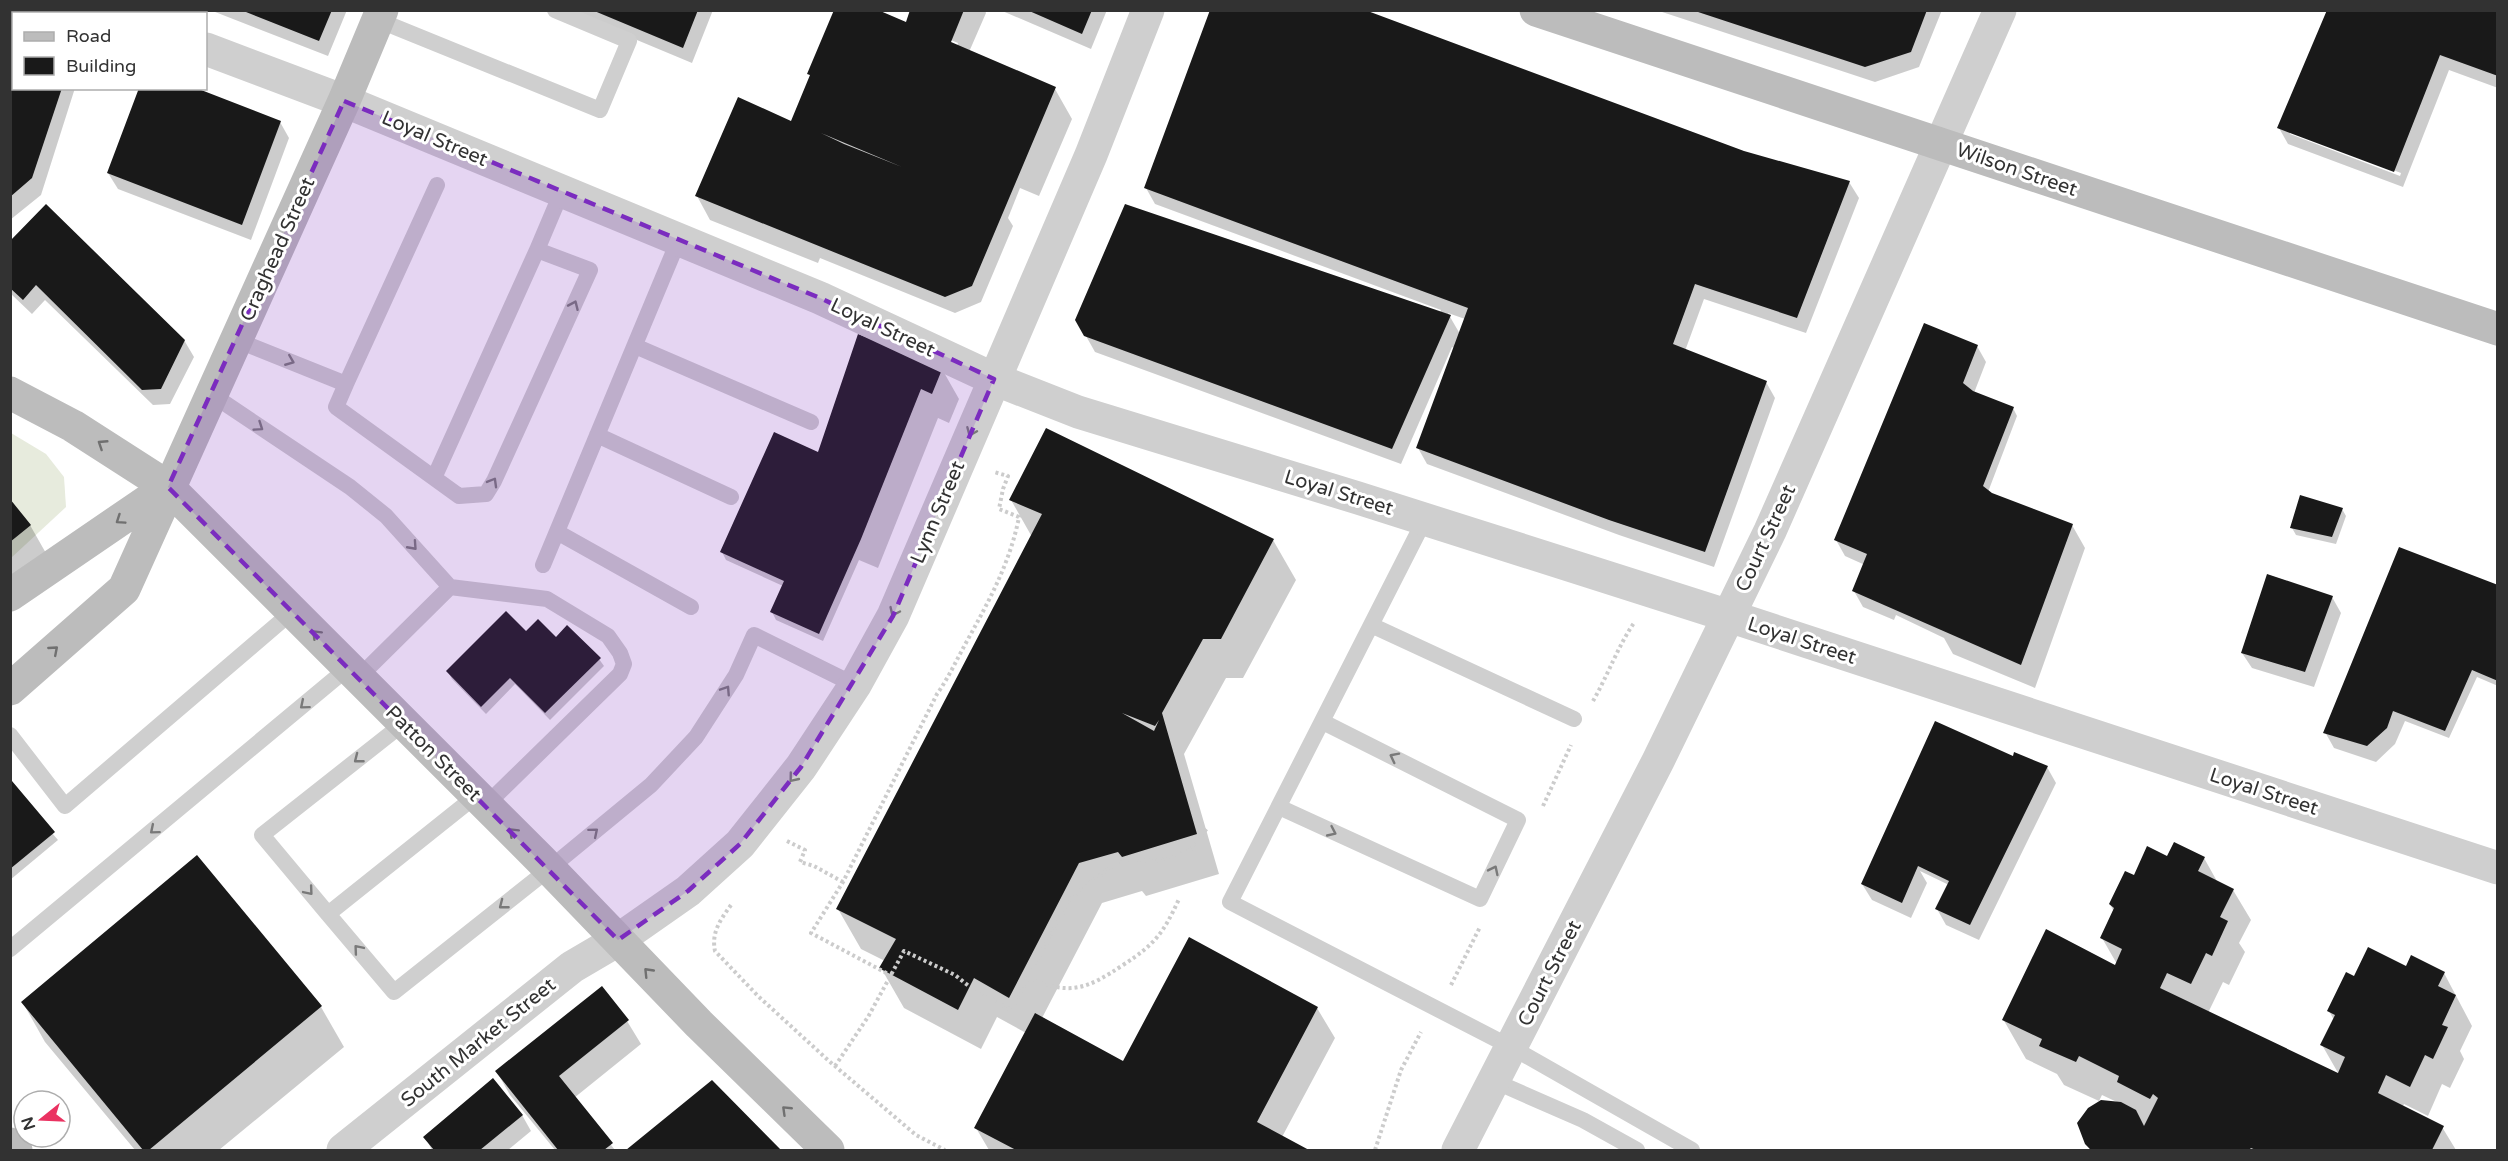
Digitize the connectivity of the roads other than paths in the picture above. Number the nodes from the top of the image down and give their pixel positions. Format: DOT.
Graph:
graph roads {
  1 [pos="555,10"];
  2 [pos="1148,10"];
  3 [pos="1536,10"];
  4 [pos="2000,10"];
  5 [pos="380,15"];
  6 [pos="207,50"];
  7 [pos="344,100"];
  8 [pos="1941,144"];
  9 [pos="437,185"];
  10 [pos="562,191"];
  11 [pos="679,239"];
  12 [pos="537,250"];
  13 [pos="2498,329"];
  14 [pos="236,340"];
  15 [pos="635,346"];
  16 [pos="994,379"];
  17 [pos="346,384"];
  18 [pos="10,393"];
  19 [pos="211,394"];
  20 [pos="811,422"];
  21 [pos="597,435"];
  22 [pos="434,478"];
  23 [pos="168,487"];
  24 [pos="731,497"];
  25 [pos="1425,519"];
  26 [pos="557,532"];
  27 [pos="543,565"];
  28 [pos="450,587"];
  29 [pos="10,595"];
  30 [pos="691,606"];
  31 [pos="293,611"];
  32 [pos="1729,616"];
  33 [pos="1371,625"];
  34 [pos="354,672"];
  35 [pos="855,685"];
  36 [pos="10,689"];
  37 [pos="1574,719"];
  38 [pos="1323,722"];
  39 [pos="404,723"];
  40 [pos="10,735"];
  41 [pos="481,800"];
  42 [pos="1279,807"];
  43 [pos="2498,868"];
  44 [pos="549,869"];
  45 [pos="328,914"];
  46 [pos="618,940"];
  47 [pos="10,949"];
  48 [pos="1511,1047"];
  49 [pos="1494,1081"];
  50 [pos="10,1144"];
  51 [pos="16,1150"];
  52 [pos="343,1150"];
  53 [pos="828,1150"];
  54 [pos="1458,1150"];
  55 [pos="1637,1150"];
  56 [pos="1692,1150"];
  1 -- 5 [label="lane"];
  2 -- 16 [label="street, Lynn Street"];
  3 -- 8 [label="main road, Wilson Street"];
  4 -- 8 [label="street, Court Street"];
  5 -- 7 [label="main road, Craghead Street"];
  6 -- 7 [label="street, Loyal Street"];
  7 -- 10 [label="street, Loyal Street"];
  7 -- 14 [label="main road, Craghead Street"];
  8 -- 13 [label="main road, Wilson Street"];
  8 -- 32 [label="street, Court Street"];
  9 -- 17 [label="lane"];
  10 -- 11 [label="street, Loyal Street"];
  10 -- 12 [label="lane"];
  11 -- 15 [label="lane"];
  11 -- 16 [label="street, Loyal Street"];
  12 -- 22 [label="lane"];
  22 -- 12 [label="lane, one-way"];
  14 -- 17 [label="lane, one-way"];
  14 -- 19 [label="main road, Craghead Street"];
  15 -- 20 [label="lane"];
  15 -- 21 [label="lane"];
  16 -- 25 [label="street, Loyal Street"];
  16 -- 35 [label="street, Lynn Street, one-way"];
  17 -- 22 [label="lane"];
  23 -- 18 [label="main road, Patton Street, one-way"];
  19 -- 23 [label="main road, Craghead Street"];
  19 -- 28 [label="lane, one-way"];
  21 -- 24 [label="lane"];
  21 -- 26 [label="lane"];
  23 -- 29 [label="main road, one-way"];
  23 -- 31 [label="main road, Patton Street"];
  36 -- 23 [label="main road, Craghead Street, one-way"];
  25 -- 32 [label="street, Loyal Street"];
  25 -- 33 [label="lane"];
  26 -- 27 [label="lane"];
  26 -- 30 [label="lane"];
  28 -- 34 [label="lane"];
  28 -- 41 [label="lane"];
  34 -- 31 [label="main road, Patton Street, one-way"];
  31 -- 40 [label="lane"];
  32 -- 43 [label="street, Loyal Street"];
  32 -- 48 [label="street, Court Street"];
  33 -- 37 [label="lane"];
  33 -- 38 [label="lane"];
  34 -- 39 [label="main road, Patton Street"];
  34 -- 47 [label="lane, one-way"];
  44 -- 35 [label="lane, one-way"];
  35 -- 46 [label="street, Lynn Street, one-way"];
  38 -- 42 [label="lane"];
  42 -- 38 [label="lane, one-way"];
  39 -- 41 [label="main road, Patton Street"];
  39 -- 45 [label="lane, one-way"];
  44 -- 41 [label="main road, Patton Street, one-way"];
  41 -- 45 [label="lane"];
  42 -- 48 [label="lane"];
  44 -- 45 [label="lane, one-way"];
  44 -- 46 [label="main road, Patton Street"];
  46 -- 52 [label="street, South Market Street"];
  53 -- 46 [label="main road, Patton Street, one-way"];
  48 -- 49 [label="street, Court Street"];
  48 -- 56 [label="lane"];
  49 -- 54 [label="street, Court Street"];
  49 -- 55 [label="lane"];
  50 -- 51 [label="main road"];
}
